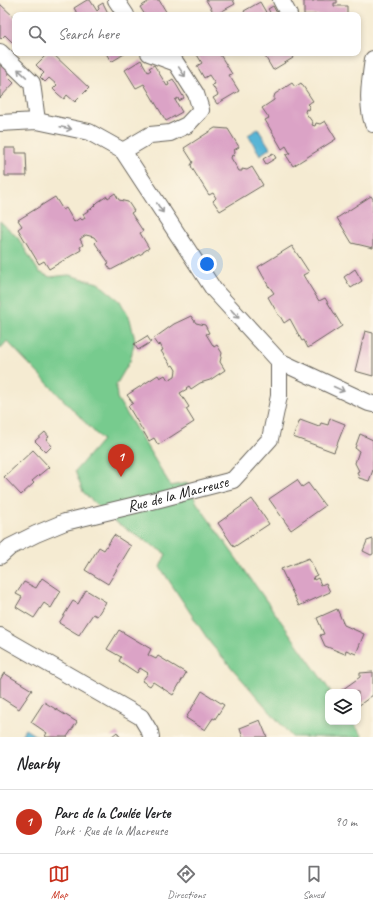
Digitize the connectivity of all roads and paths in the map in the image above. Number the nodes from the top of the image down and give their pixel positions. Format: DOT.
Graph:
graph roads {
  1 [pos="116,0"];
  2 [pos="281,0"];
  3 [pos="124,12"];
  4 [pos="287,12"];
  5 [pos="0,52"];
  6 [pos="157,56"];
  7 [pos="373,59"];
  8 [pos="37,121"];
  9 [pos="0,123"];
  10 [pos="373,124"];
  11 [pos="123,151"];
  12 [pos="279,361"];
  13 [pos="373,404"];
  14 [pos="0,556"];
  15 [pos="0,636"];
  16 [pos="151,737"];
  1 -- 3 [label="street"];
  2 -- 4 [label="street"];
  8 -- 5 [label="street, one-way"];
  6 -- 11 [label="street, one-way"];
  7 -- 10 [label="street"];
  8 -- 9 [label="street"];
  8 -- 11 [label="street, one-way"];
  11 -- 12 [label="street, one-way"];
  12 -- 13 [label="street, one-way"];
  12 -- 14 [label="street, Rue de la Macreuse"];
  15 -- 16 [label="street"];
}
